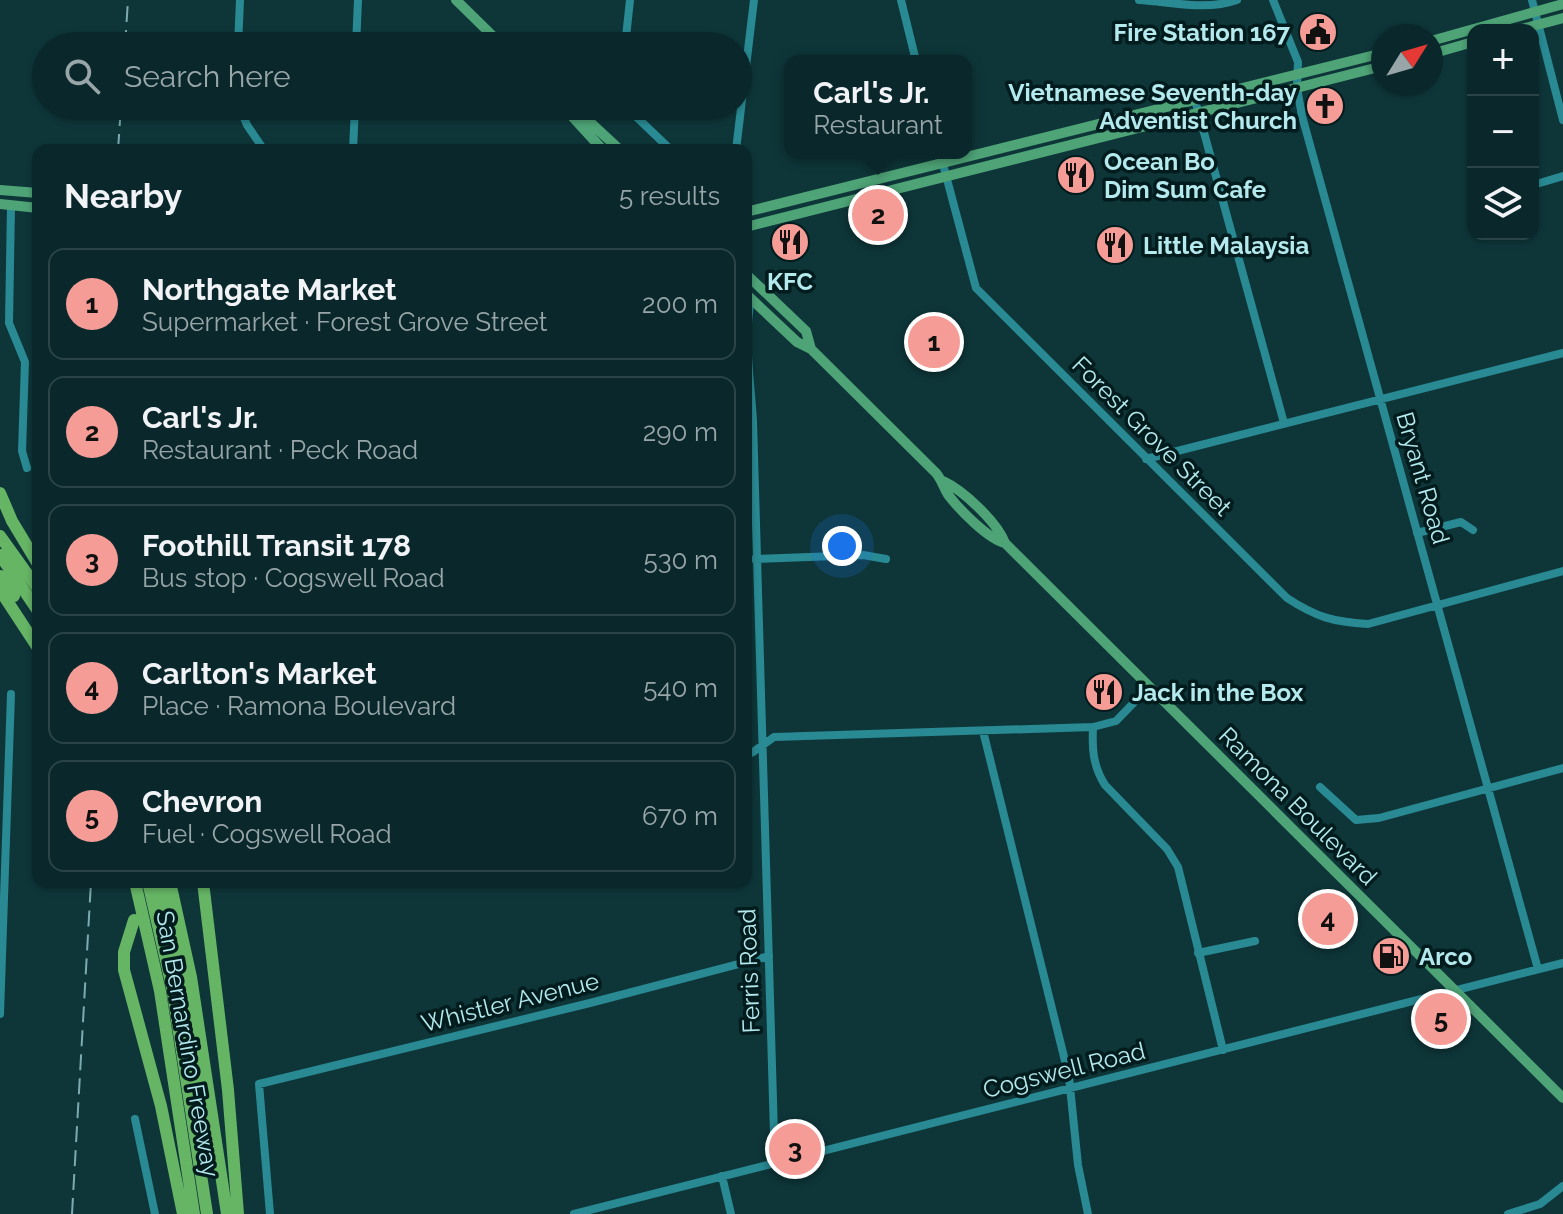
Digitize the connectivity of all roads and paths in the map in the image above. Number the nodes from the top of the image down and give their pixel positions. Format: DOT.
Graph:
graph roads {
  1 [pos="240,0"];
  2 [pos="358,0"];
  3 [pos="456,0"];
  4 [pos="630,0"];
  5 [pos="754,0"];
  6 [pos="901,0"];
  7 [pos="1139,0"];
  8 [pos="1237,0"];
  9 [pos="1273,0"];
  10 [pos="1532,0"];
  11 [pos="1563,4"];
  12 [pos="1535,12"];
  13 [pos="1563,18"];
  14 [pos="1539,24"];
  15 [pos="239,32"];
  16 [pos="357,32"];
  17 [pos="489,32"];
  18 [pos="626,32"];
  19 [pos="750,32"];
  20 [pos="1443,38"];
  21 [pos="1467,44"];
  22 [pos="1443,51"];
  23 [pos="915,55"];
  24 [pos="1371,56"];
  25 [pos="1371,69"];
  26 [pos="1299,74"];
  27 [pos="1297,88"];
  28 [pos="1195,100"];
  29 [pos="1199,112"];
  30 [pos="245,120"];
  31 [pos="354,120"];
  32 [pos="577,120"];
  33 [pos="586,120"];
  34 [pos="640,120"];
  35 [pos="740,120"];
  36 [pos="1563,120"];
  37 [pos="1079,129"];
  38 [pos="1082,142"];
  39 [pos="260,144"];
  40 [pos="353,144"];
  41 [pos="598,144"];
  42 [pos="614,144"];
  43 [pos="665,144"];
  44 [pos="737,144"];
  45 [pos="972,151"];
  46 [pos="938,159"];
  47 [pos="941,159"];
  48 [pos="945,176"];
  49 [pos="1563,176"];
  50 [pos="1539,183"];
  51 [pos="0,190"];
  52 [pos="32,193"];
  53 [pos="817,195"];
  54 [pos="5,205"];
  55 [pos="32,207"];
  56 [pos="820,208"];
  57 [pos="752,211"];
  58 [pos="752,225"];
  59 [pos="752,280"];
  60 [pos="752,300"];
  61 [pos="811,349"];
  62 [pos="1563,353"];
  63 [pos="1380,400"];
  64 [pos="752,407"];
  65 [pos="1284,423"];
  66 [pos="1146,459"];
  67 [pos="27,468"];
  68 [pos="0,493"];
  69 [pos="1473,530"];
  70 [pos="1417,533"];
  71 [pos="0,536"];
  72 [pos="32,554"];
  73 [pos="0,555"];
  74 [pos="755,559"];
  75 [pos="886,559"];
  76 [pos="1563,571"];
  77 [pos="0,576"];
  78 [pos="32,581"];
  79 [pos="0,590"];
  80 [pos="32,602"];
  81 [pos="1438,606"];
  82 [pos="32,624"];
  83 [pos="32,639"];
  84 [pos="1149,687"];
  85 [pos="11,694"];
  86 [pos="1093,727"];
  87 [pos="983,731"];
  88 [pos="762,744"];
  89 [pos="752,752"];
  90 [pos="1563,768"];
  91 [pos="1320,787"];
  92 [pos="1486,789"];
  93 [pos="136,888"];
  94 [pos="149,888"];
  95 [pos="159,888"];
  96 [pos="171,888"];
  97 [pos="204,888"];
  98 [pos="134,920"];
  99 [pos="1255,941"];
  100 [pos="1198,953"];
  101 [pos="769,956"];
  102 [pos="1563,963"];
  103 [pos="1538,969"];
  104 [pos="1457,991"];
  105 [pos="0,1014"];
  106 [pos="1223,1050"];
  107 [pos="1070,1090"];
  108 [pos="1563,1098"];
  109 [pos="135,1119"];
  110 [pos="219,1155"];
  111 [pos="779,1162"];
  112 [pos="722,1176"];
  113 [pos="1563,1186"];
  114 [pos="155,1214"];
  115 [pos="183,1214"];
  116 [pos="194,1214"];
  117 [pos="207,1214"];
  118 [pos="227,1214"];
  119 [pos="238,1214"];
  120 [pos="270,1214"];
  121 [pos="574,1214"];
  122 [pos="731,1214"];
  123 [pos="1088,1214"];
  124 [pos="1508,1214"];
  1 -- 15 [label="street"];
  2 -- 16 [label="street"];
  3 -- 17 [label="main road"];
  4 -- 18 [label="street"];
  5 -- 19 [label="street"];
  6 -- 23 [label="street"];
  7 -- 8 [label="street"];
  9 -- 26 [label="street, Bryant Road"];
  10 -- 12 [label="street"];
  11 -- 12 [label="main road"];
  12 -- 14 [label="street"];
  12 -- 20 [label="main road"];
  13 -- 14 [label="main road"];
  14 -- 36 [label="street"];
  21 -- 22 [label="main road"];
  24 -- 26 [label="main road"];
  25 -- 27 [label="main road"];
  26 -- 27 [label="street, Bryant Road"];
  26 -- 28 [label="main road"];
  27 -- 29 [label="main road"];
  27 -- 63 [label="street, Bryant Road"];
  28 -- 29 [label="street"];
  28 -- 37 [label="main road"];
  29 -- 38 [label="main road"];
  29 -- 65 [label="street"];
  30 -- 39 [label="street"];
  31 -- 40 [label="street"];
  32 -- 41 [label="main road"];
  33 -- 42 [label="main road"];
  34 -- 43 [label="street"];
  35 -- 44 [label="street"];
  37 -- 38 [label="main road"];
  37 -- 45 [label="main road"];
  38 -- 48 [label="main road"];
  46 -- 53 [label="main road"];
  47 -- 48 [label="street, Forest Grove Street"];
  48 -- 56 [label="main road"];
  48 -- 66 [label="street, Forest Grove Street"];
  49 -- 50 [label="street"];
  51 -- 52 [label="main road"];
  53 -- 56 [label="main road"];
  53 -- 57 [label="main road"];
  54 -- 55 [label="main road"];
  54 -- 67 [label="street"];
  56 -- 58 [label="main road"];
  59 -- 61 [label="main road, Ramona Boulevard"];
  60 -- 61 [label="main road, Ramona Boulevard"];
  61 -- 84 [label="main road, Ramona Boulevard"];
  62 -- 63 [label="street"];
  63 -- 65 [label="street"];
  63 -- 70 [label="street, Bryant Road"];
  64 -- 74 [label="street, Ferris Road"];
  65 -- 66 [label="street"];
  66 -- 81 [label="street, Forest Grove Street"];
  68 -- 72 [label="highway"];
  69 -- 70 [label="street"];
  70 -- 81 [label="street, Bryant Road"];
  71 -- 78 [label="highway"];
  73 -- 80 [label="highway"];
  74 -- 75 [label="street"];
  74 -- 88 [label="street, Ferris Road"];
  76 -- 81 [label="street, Forest Grove Street"];
  77 -- 82 [label="highway"];
  79 -- 83 [label="highway"];
  81 -- 92 [label="street, Bryant Road"];
  84 -- 86 [label="street"];
  84 -- 104 [label="main road, Ramona Boulevard"];
  85 -- 105 [label="street"];
  86 -- 87 [label="street"];
  86 -- 100 [label="street"];
  87 -- 88 [label="street"];
  87 -- 107 [label="street"];
  88 -- 89 [label="street"];
  88 -- 101 [label="street, Ferris Road"];
  90 -- 92 [label="street"];
  91 -- 92 [label="street"];
  92 -- 103 [label="street, Bryant Road"];
  93 -- 116 [label="highway, San Bernardino Freeway"];
  94 -- 117 [label="highway"];
  95 -- 110 [label="highway"];
  96 -- 110 [label="highway, San Bernardino Freeway"];
  97 -- 119 [label="highway"];
  98 -- 115 [label="highway"];
  99 -- 100 [label="street"];
  100 -- 106 [label="street"];
  101 -- 111 [label="street, Ferris Road"];
  101 -- 120 [label="street, Whistler Avenue"];
  102 -- 103 [label="street, Cogswell Road"];
  103 -- 104 [label="street, Cogswell Road"];
  104 -- 106 [label="street, Cogswell Road"];
  104 -- 108 [label="main road, Ramona Boulevard"];
  106 -- 107 [label="street, Cogswell Road"];
  107 -- 111 [label="street, Cogswell Road"];
  107 -- 123 [label="street"];
  109 -- 114 [label="street"];
  110 -- 118 [label="highway, San Bernardino Freeway"];
  111 -- 112 [label="street, Cogswell Road"];
  112 -- 121 [label="street, Cogswell Road"];
  112 -- 122 [label="street"];
  113 -- 124 [label="street"];
}
